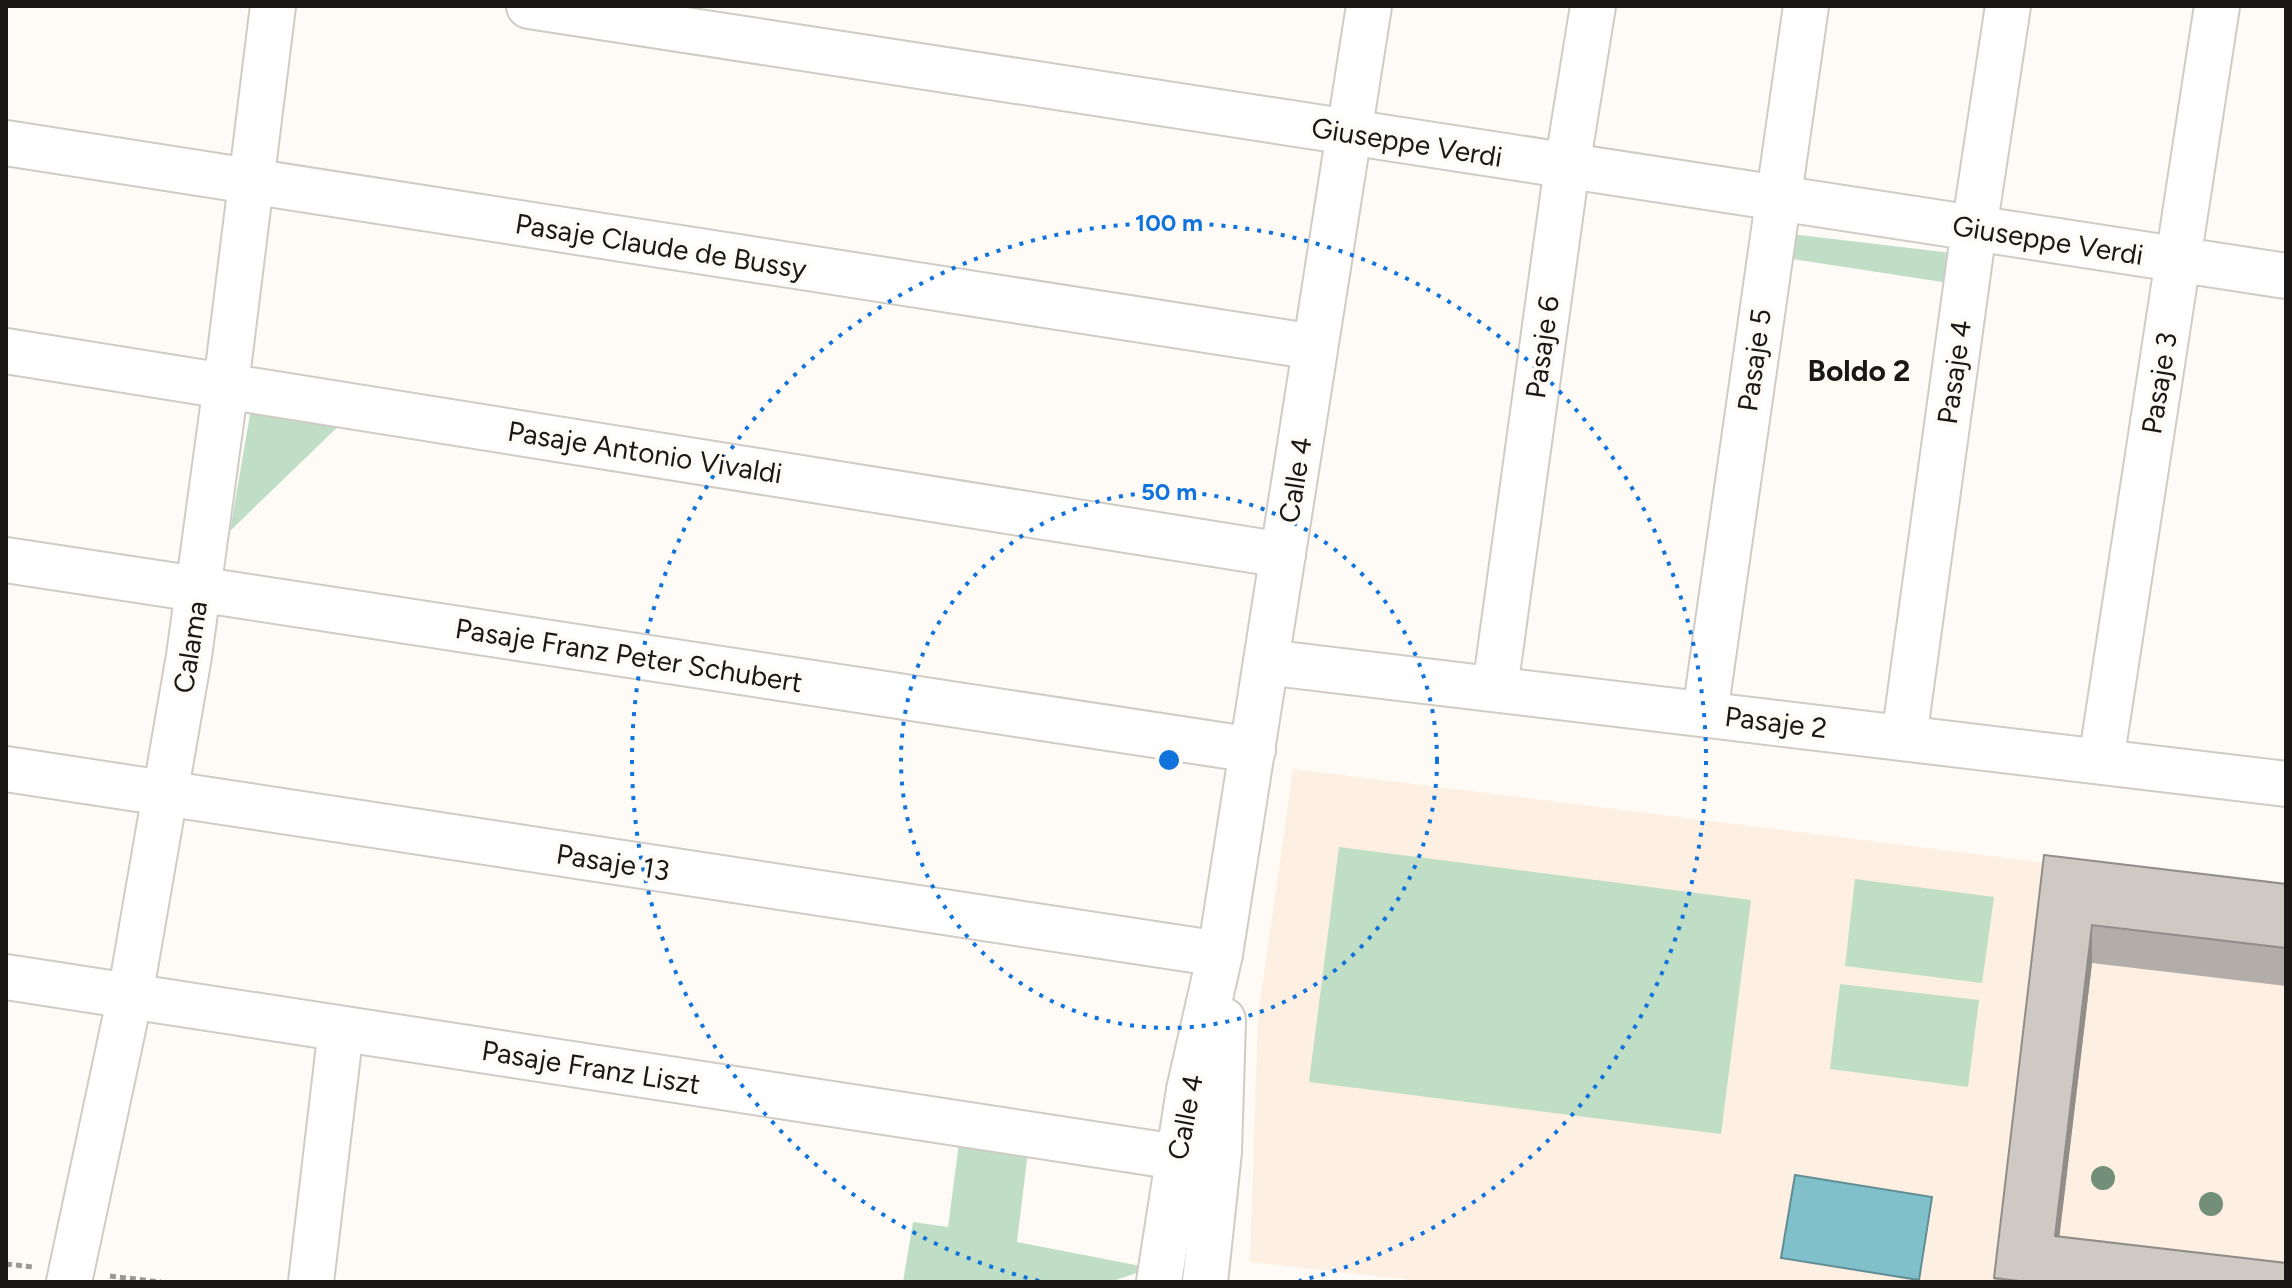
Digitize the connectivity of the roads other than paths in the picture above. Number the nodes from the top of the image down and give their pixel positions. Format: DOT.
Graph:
graph roads {
  1 [pos="273,6"];
  2 [pos="529,6"];
  3 [pos="1369,6"];
  4 [pos="1593,6"];
  5 [pos="1806,6"];
  6 [pos="2008,6"];
  7 [pos="2217,6"];
  8 [pos="1350,134"];
  9 [pos="6,143"];
  10 [pos="1567,167"];
  11 [pos="252,183"];
  12 [pos="1777,199"];
  13 [pos="1974,229"];
  14 [pos="2178,260"];
  15 [pos="2286,276"];
  16 [pos="1315,347"];
  17 [pos="6,351"];
  18 [pos="226,385"];
  19 [pos="1283,555"];
  20 [pos="6,560"];
  21 [pos="198,590"];
  22 [pos="1266,662"];
  23 [pos="1495,688"];
  24 [pos="1705,713"];
  25 [pos="1904,738"];
  26 [pos="1253,750"];
  27 [pos="2101,761"];
  28 [pos="6,769"];
  29 [pos="2286,784"];
  30 [pos="166,795"];
  31 [pos="1220,954"];
  32 [pos="6,977"];
  33 [pos="130,996"];
  34 [pos="341,1029"];
  35 [pos="1177,1157"];
  36 [pos="69,1282"];
  37 [pos="311,1282"];
  38 [pos="1159,1282"];
  39 [pos="1205,1282"];
  1 -- 11 [label="street, Calama"];
  2 -- 8 [label="street, Giuseppe Verdi"];
  3 -- 8 [label="street, Calle 4"];
  4 -- 10 [label="street, Pasaje 6"];
  5 -- 12 [label="street, Pasaje 5"];
  6 -- 13 [label="street, Pasaje 4"];
  7 -- 14 [label="street, Pasaje 3"];
  8 -- 10 [label="street, Giuseppe Verdi"];
  8 -- 16 [label="street, Calle 4"];
  9 -- 11 [label="street, Pasaje Claude de Bussy"];
  10 -- 12 [label="street, Giuseppe Verdi"];
  10 -- 23 [label="street, Pasaje 6"];
  11 -- 16 [label="street, Pasaje Claude de Bussy"];
  11 -- 18 [label="street, Calama"];
  12 -- 13 [label="street, Giuseppe Verdi"];
  12 -- 24 [label="street, Pasaje 5"];
  13 -- 14 [label="street, Giuseppe Verdi"];
  13 -- 25 [label="street, Pasaje 4"];
  14 -- 15 [label="street, Giuseppe Verdi"];
  14 -- 27 [label="street, Pasaje 3"];
  16 -- 19 [label="street, Calle 4"];
  17 -- 18 [label="street, Pasaje Antonio Vivaldi"];
  18 -- 19 [label="street, Pasaje Antonio Vivaldi"];
  18 -- 21 [label="street, Calama"];
  19 -- 22 [label="street, Calle 4"];
  20 -- 21 [label="street, Pasaje Franz Peter Schubert"];
  21 -- 26 [label="street, Pasaje Franz Peter Schubert"];
  21 -- 30 [label="street, Calama"];
  22 -- 23 [label="street, Pasaje 2"];
  22 -- 26 [label="street, Calle 4"];
  23 -- 24 [label="street, Pasaje 2"];
  24 -- 25 [label="street, Pasaje 2"];
  25 -- 27 [label="street, Pasaje 2"];
  26 -- 31 [label="street, Calle 4"];
  27 -- 29 [label="street, Pasaje 2"];
  28 -- 30 [label="street, Pasaje 13"];
  30 -- 31 [label="street, Pasaje 13"];
  30 -- 33 [label="street, Calama"];
  31 -- 35 [label="street, Calle 4"];
  31 -- 39 [label="street, Calle 4"];
  32 -- 33 [label="street, Pasaje Franz Liszt"];
  33 -- 34 [label="street, Pasaje Franz Liszt"];
  33 -- 36 [label="street, Calama"];
  34 -- 35 [label="street, Pasaje Franz Liszt"];
  34 -- 37 [label="street"];
  35 -- 38 [label="street, Calle 4"];
}
